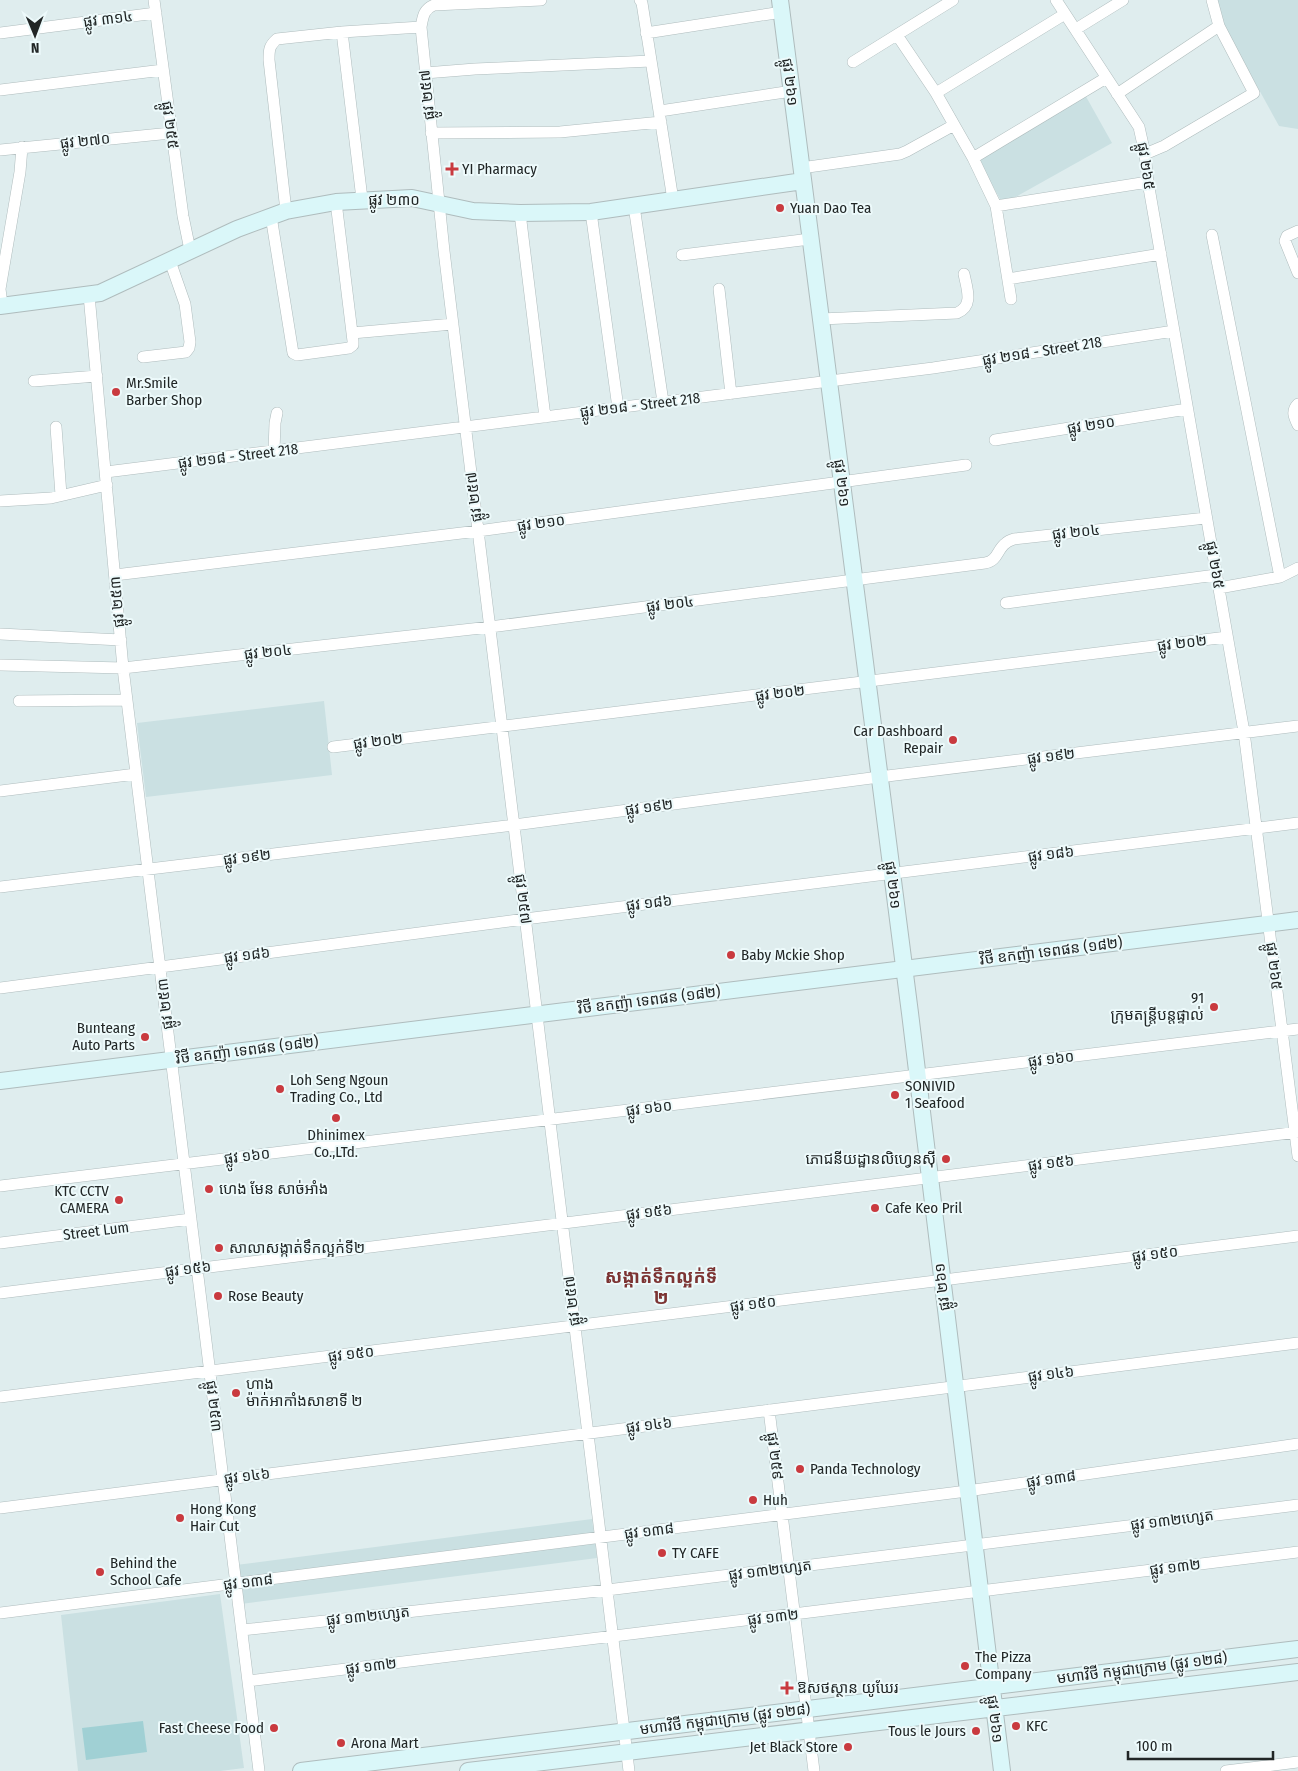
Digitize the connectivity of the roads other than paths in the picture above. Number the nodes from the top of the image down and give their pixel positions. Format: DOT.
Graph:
graph roads {
  1 [pos="154,0"];
  2 [pos="541,0"];
  3 [pos="640,0"];
  4 [pos="953,0"];
  5 [pos="1056,0"];
  6 [pos="1123,0"];
  7 [pos="1212,0"];
  8 [pos="495,1"];
  9 [pos="427,4"];
  10 [pos="781,6"];
  11 [pos="156,13"];
  12 [pos="1065,14"];
  13 [pos="1219,26"];
  14 [pos="421,27"];
  15 [pos="1076,29"];
  16 [pos="0,32"];
  17 [pos="342,32"];
  18 [pos="646,33"];
  19 [pos="897,36"];
  20 [pos="651,60"];
  21 [pos="853,62"];
  22 [pos="163,70"];
  23 [pos="425,73"];
  24 [pos="1106,78"];
  25 [pos="0,90"];
  26 [pos="792,91"];
  27 [pos="936,93"];
  28 [pos="1117,94"];
  29 [pos="661,116"];
  30 [pos="954,125"];
  31 [pos="171,133"];
  32 [pos="431,133"];
  33 [pos="22,147"];
  34 [pos="0,150"];
  35 [pos="1145,154"];
  36 [pos="973,158"];
  37 [pos="802,174"];
  38 [pos="1148,182"];
  39 [pos="362,199"];
  40 [pos="673,200"];
  41 [pos="336,202"];
  42 [pos="439,203"];
  43 [pos="634,206"];
  44 [pos="996,206"];
  45 [pos="591,212"];
  46 [pos="520,213"];
  47 [pos="279,214"];
  48 [pos="1298,231"];
  49 [pos="1212,235"];
  50 [pos="810,239"];
  51 [pos="190,250"];
  52 [pos="1161,254"];
  53 [pos="682,255"];
  54 [pos="170,261"];
  55 [pos="1298,273"];
  56 [pos="964,274"];
  57 [pos="1008,278"];
  58 [pos="719,288"];
  59 [pos="89,295"];
  60 [pos="1011,299"];
  61 [pos="1,305"];
  62 [pos="821,319"];
  63 [pos="453,324"];
  64 [pos="1174,331"];
  65 [pos="352,333"];
  66 [pos="143,356"];
  67 [pos="97,376"];
  68 [pos="34,381"];
  69 [pos="829,382"];
  70 [pos="731,394"];
  71 [pos="663,402"];
  72 [pos="1298,404"];
  73 [pos="618,408"];
  74 [pos="1188,409"];
  75 [pos="278,413"];
  76 [pos="545,417"];
  77 [pos="1298,425"];
  78 [pos="56,427"];
  79 [pos="466,427"];
  80 [pos="995,440"];
  81 [pos="274,451"];
  82 [pos="966,464"];
  83 [pos="106,472"];
  84 [pos="841,481"];
  85 [pos="107,485"];
  86 [pos="62,496"];
  87 [pos="0,501"];
  88 [pos="1206,518"];
  89 [pos="478,531"];
  90 [pos="1298,568"];
  91 [pos="1216,575"];
  92 [pos="115,576"];
  93 [pos="1280,577"];
  94 [pos="854,580"];
  95 [pos="1219,588"];
  96 [pos="1006,603"];
  97 [pos="490,627"];
  98 [pos="0,634"];
  99 [pos="1227,637"];
  100 [pos="121,640"];
  101 [pos="1,665"];
  102 [pos="123,668"];
  103 [pos="867,682"];
  104 [pos="127,700"];
  105 [pos="19,701"];
  106 [pos="1298,726"];
  107 [pos="502,727"];
  108 [pos="1244,732"];
  109 [pos="333,747"];
  110 [pos="136,774"];
  111 [pos="879,777"];
  112 [pos="0,791"];
  113 [pos="1298,824"];
  114 [pos="514,825"];
  115 [pos="1256,828"];
  116 [pos="148,870"];
  117 [pos="891,873"];
  118 [pos="0,887"];
  119 [pos="526,919"];
  120 [pos="1298,920"];
  121 [pos="1268,924"];
  122 [pos="160,967"];
  123 [pos="904,969"];
  124 [pos="0,988"];
  125 [pos="537,1014"];
  126 [pos="1298,1029"];
  127 [pos="1282,1031"];
  128 [pos="172,1060"];
  129 [pos="916,1075"];
  130 [pos="0,1081"];
  131 [pos="550,1120"];
  132 [pos="1296,1132"];
  133 [pos="1298,1156"];
  134 [pos="184,1164"];
  135 [pos="929,1178"];
  136 [pos="0,1186"];
  137 [pos="191,1219"];
  138 [pos="562,1223"];
  139 [pos="1298,1236"];
  140 [pos="0,1243"];
  141 [pos="197,1268"];
  142 [pos="941,1280"];
  143 [pos="0,1293"];
  144 [pos="575,1326"];
  145 [pos="1298,1343"];
  146 [pos="210,1371"];
  147 [pos="954,1386"];
  148 [pos="0,1397"];
  149 [pos="769,1410"];
  150 [pos="588,1433"];
  151 [pos="1298,1444"];
  152 [pos="223,1480"];
  153 [pos="967,1491"];
  154 [pos="1298,1505"];
  155 [pos="0,1508"];
  156 [pos="782,1515"];
  157 [pos="601,1537"];
  158 [pos="973,1545"];
  159 [pos="1298,1552"];
  160 [pos="788,1567"];
  161 [pos="236,1583"];
  162 [pos="607,1590"];
  163 [pos="979,1591"];
  164 [pos="0,1613"];
  165 [pos="794,1614"];
  166 [pos="242,1630"];
  167 [pos="613,1637"];
  168 [pos="1298,1649"];
  169 [pos="1298,1672"];
  170 [pos="248,1681"];
  171 [pos="991,1687"];
  172 [pos="994,1708"];
  173 [pos="806,1709"];
  174 [pos="809,1730"];
  175 [pos="624,1731"];
  176 [pos="627,1752"];
  177 [pos="1298,1762"];
  178 [pos="259,1771"];
  179 [pos="301,1771"];
  180 [pos="468,1771"];
  181 [pos="629,1771"];
  182 [pos="814,1771"];
  183 [pos="1002,1771"];
  184 [pos="1226,1771"];
  1 -- 11 [label="street, ផ្លូវ ២៥៥"];
  2 -- 8 [label="street"];
  3 -- 18 [label="street"];
  4 -- 19 [label="street"];
  5 -- 12 [label="street, ផ្លូវ ២៦៥"];
  6 -- 15 [label="street"];
  7 -- 13 [label="street"];
  8 -- 9 [label="street"];
  9 -- 14 [label="street"];
  10 -- 18 [label="street"];
  10 -- 26 [label="street, ផ្លូវ ២៦១"];
  11 -- 16 [label="street, ផ្លូវ ៣១៤"];
  11 -- 22 [label="street, ផ្លូវ ២៥៥"];
  12 -- 15 [label="street, ផ្លូវ ២៦៥"];
  12 -- 27 [label="street"];
  13 -- 28 [label="street"];
  13 -- 35 [label="street"];
  14 -- 17 [label="street"];
  14 -- 23 [label="street, ផ្លូវ ២៥៧"];
  15 -- 24 [label="street, ផ្លូវ ២៦៥"];
  17 -- 39 [label="street"];
  17 -- 47 [label="street"];
  18 -- 20 [label="street"];
  19 -- 21 [label="street"];
  19 -- 27 [label="street"];
  20 -- 23 [label="street"];
  20 -- 29 [label="street"];
  22 -- 25 [label="street"];
  22 -- 31 [label="street, ផ្លូវ ២៥៥"];
  23 -- 32 [label="street, ផ្លូវ ២៥៧"];
  24 -- 28 [label="street, ផ្លូវ ២៦៥"];
  24 -- 36 [label="street"];
  26 -- 29 [label="street"];
  26 -- 37 [label="street, ផ្លូវ ២៦១"];
  27 -- 30 [label="street"];
  28 -- 35 [label="street, ផ្លូវ ២៦៥"];
  29 -- 32 [label="street"];
  29 -- 40 [label="street"];
  30 -- 36 [label="street"];
  30 -- 37 [label="street"];
  31 -- 33 [label="street, ផ្លូវ ២៧០"];
  31 -- 51 [label="street, ផ្លូវ ២៥៥"];
  32 -- 42 [label="street, ផ្លូវ ២៥៧"];
  33 -- 34 [label="street, ផ្លូវ ២៧០"];
  33 -- 61 [label="street"];
  35 -- 38 [label="street, ផ្លូវ ២៦៥"];
  36 -- 44 [label="street"];
  37 -- 40 [label="street, ផ្លូវ ២៣០"];
  37 -- 50 [label="street, ផ្លូវ ២៦១"];
  38 -- 44 [label="street"];
  38 -- 52 [label="street, ផ្លូវ ២៦៥"];
  39 -- 41 [label="street, ផ្លូវ ២៣០"];
  39 -- 42 [label="street, ផ្លូវ ២៣០"];
  40 -- 43 [label="street, ផ្លូវ ២៣០"];
  41 -- 47 [label="street, ផ្លូវ ២៣០"];
  41 -- 65 [label="street"];
  42 -- 46 [label="street, ផ្លូវ ២៣០"];
  42 -- 63 [label="street, ផ្លូវ ២៥៧"];
  43 -- 45 [label="street, ផ្លូវ ២៣០"];
  43 -- 71 [label="street"];
  44 -- 57 [label="street"];
  45 -- 46 [label="street, ផ្លូវ ២៣០"];
  45 -- 73 [label="street"];
  46 -- 76 [label="street"];
  47 -- 51 [label="street, ផ្លូវ ២៣០"];
  47 -- 65 [label="street"];
  48 -- 55 [label="street"];
  49 -- 93 [label="street"];
  50 -- 53 [label="street"];
  50 -- 62 [label="street, ផ្លូវ ២៦១"];
  51 -- 54 [label="street, ផ្លូវ ២៣០"];
  52 -- 57 [label="street"];
  52 -- 64 [label="street, ផ្លូវ ២៦៥"];
  54 -- 59 [label="street, ផ្លូវ ២៣០"];
  54 -- 66 [label="street"];
  56 -- 62 [label="street"];
  57 -- 60 [label="street"];
  58 -- 70 [label="street"];
  59 -- 61 [label="street, ផ្លូវ ២៣០"];
  59 -- 67 [label="street, ផ្លូវ ២៥៣"];
  62 -- 69 [label="street, ផ្លូវ ២៦១"];
  63 -- 65 [label="street"];
  63 -- 79 [label="street, ផ្លូវ ២៥៧"];
  64 -- 69 [label="street, ផ្លូវ ២១៨ - Street 218"];
  64 -- 74 [label="street, ផ្លូវ ២៦៥"];
  67 -- 68 [label="street"];
  67 -- 83 [label="street, ផ្លូវ ២៥៣"];
  69 -- 70 [label="street, ផ្លូវ ២១៨ - Street 218"];
  69 -- 84 [label="street, ផ្លូវ ២៦១"];
  70 -- 71 [label="street, ផ្លូវ ២១៨ - Street 218"];
  71 -- 73 [label="street, ផ្លូវ ២១៨ - Street 218"];
  72 -- 77 [label="street"];
  73 -- 76 [label="street, ផ្លូវ ២១៨ - Street 218"];
  74 -- 80 [label="street, ផ្លូវ ២១០"];
  74 -- 88 [label="street, ផ្លូវ ២៦៥"];
  75 -- 81 [label="street"];
  76 -- 79 [label="street, ផ្លូវ ២១៨ - Street 218"];
  78 -- 86 [label="street"];
  79 -- 81 [label="street, ផ្លូវ ២១៨ - Street 218"];
  79 -- 89 [label="street, ផ្លូវ ២៥៧"];
  81 -- 83 [label="street, ផ្លូវ ២១៨ - Street 218"];
  82 -- 84 [label="street, ផ្លូវ ២១០"];
  83 -- 85 [label="street, ផ្លូវ ២៥៣"];
  84 -- 89 [label="street, ផ្លូវ ២១០"];
  84 -- 94 [label="street, ផ្លូវ ២៦១"];
  85 -- 86 [label="street"];
  85 -- 92 [label="street, ផ្លូវ ២៥៣"];
  86 -- 87 [label="street"];
  88 -- 91 [label="street, ផ្លូវ ២៦៥"];
  88 -- 94 [label="street, ផ្លូវ ២០៤"];
  89 -- 92 [label="street, ផ្លូវ ២១០"];
  89 -- 97 [label="street, ផ្លូវ ២៥៧"];
  90 -- 93 [label="street"];
  91 -- 95 [label="street, ផ្លូវ ២៦៥"];
  91 -- 96 [label="street"];
  92 -- 100 [label="street, ផ្លូវ ២៥៣"];
  93 -- 95 [label="street"];
  94 -- 97 [label="street, ផ្លូវ ២០៤"];
  94 -- 103 [label="street, ផ្លូវ ២៦១"];
  95 -- 99 [label="street, ផ្លូវ ២៦៥"];
  97 -- 102 [label="street, ផ្លូវ ២០៤"];
  97 -- 107 [label="street, ផ្លូវ ២៥៧"];
  98 -- 100 [label="street"];
  99 -- 103 [label="street, ផ្លូវ ២០២"];
  99 -- 108 [label="street, ផ្លូវ ២៦៥"];
  100 -- 102 [label="street, ផ្លូវ ២៥៣"];
  101 -- 102 [label="street, ផ្លូវ ២០៤"];
  102 -- 104 [label="street, ផ្លូវ ២៥៣"];
  103 -- 107 [label="street, ផ្លូវ ២០២"];
  103 -- 111 [label="street, ផ្លូវ ២៦១"];
  104 -- 105 [label="street"];
  104 -- 110 [label="street, ផ្លូវ ២៥៣"];
  106 -- 108 [label="street, ផ្លូវ ១៩២"];
  107 -- 109 [label="street, ផ្លូវ ២០២"];
  107 -- 114 [label="street, ផ្លូវ ២៥៧"];
  108 -- 111 [label="street, ផ្លូវ ១៩២"];
  108 -- 115 [label="street, ផ្លូវ ២៦៥"];
  110 -- 112 [label="street"];
  110 -- 116 [label="street, ផ្លូវ ២៥៣"];
  111 -- 114 [label="street, ផ្លូវ ១៩២"];
  111 -- 117 [label="street, ផ្លូវ ២៦១"];
  113 -- 115 [label="street, ផ្លូវ ១៨៦"];
  114 -- 116 [label="street, ផ្លូវ ១៩២"];
  114 -- 119 [label="street, ផ្លូវ ២៥៧"];
  115 -- 117 [label="street, ផ្លូវ ១៨៦"];
  115 -- 121 [label="street, ផ្លូវ ២៦៥"];
  116 -- 118 [label="street, ផ្លូវ ១៩២"];
  116 -- 122 [label="street, ផ្លូវ ២៥៣"];
  117 -- 119 [label="street, ផ្លូវ ១៨៦"];
  117 -- 123 [label="street, ផ្លូវ ២៦១"];
  119 -- 122 [label="street, ផ្លូវ ១៨៦"];
  119 -- 125 [label="street, ផ្លូវ ២៥៧"];
  120 -- 121 [label="street, វិថី ឧកញ៉ា ទេពផន (១៨២)"];
  121 -- 123 [label="street, វិថី ឧកញ៉ា ទេពផន (១៨២)"];
  121 -- 127 [label="street, ផ្លូវ ២៦៥"];
  122 -- 124 [label="street, ផ្លូវ ១៨៦"];
  122 -- 128 [label="street, ផ្លូវ ២៥៣"];
  123 -- 125 [label="street, វិថី ឧកញ៉ា ទេពផន (១៨២)"];
  123 -- 129 [label="street, ផ្លូវ ២៦១"];
  125 -- 128 [label="street, វិថី ឧកញ៉ា ទេពផន (១៨២)"];
  125 -- 131 [label="street, ផ្លូវ ២៥៧"];
  126 -- 127 [label="street, ផ្លូវ ១៦០"];
  127 -- 129 [label="street, ផ្លូវ ១៦០"];
  127 -- 132 [label="street, ផ្លូវ ២៦៥"];
  128 -- 130 [label="street, វិថី ឧកញ៉ា ទេពផន (១៨២)"];
  128 -- 134 [label="street, ផ្លូវ ២៥៣"];
  129 -- 131 [label="street, ផ្លូវ ១៦០"];
  129 -- 135 [label="street, ផ្លូវ ២៦១"];
  131 -- 134 [label="street, ផ្លូវ ១៦០"];
  131 -- 138 [label="street, ផ្លូវ ២៥៧"];
  132 -- 133 [label="street, ផ្លូវ ២៦៥"];
  132 -- 135 [label="street, ផ្លូវ ១៥៦"];
  134 -- 136 [label="street, ផ្លូវ ១៦០"];
  134 -- 137 [label="street, ផ្លូវ ២៥៣"];
  135 -- 138 [label="street, ផ្លូវ ១៥៦"];
  135 -- 142 [label="street, ផ្លូវ ២៦១"];
  137 -- 140 [label="street, Street Lum"];
  137 -- 141 [label="street, ផ្លូវ ២៥៣"];
  138 -- 141 [label="street, ផ្លូវ ១៥៦"];
  138 -- 144 [label="street, ផ្លូវ ២៥៧"];
  139 -- 142 [label="street, ផ្លូវ ១៥០"];
  141 -- 143 [label="street, ផ្លូវ ១៥៦"];
  141 -- 146 [label="street, ផ្លូវ ២៥៣"];
  142 -- 144 [label="street, ផ្លូវ ១៥០"];
  142 -- 147 [label="street, ផ្លូវ ២៦១"];
  144 -- 146 [label="street, ផ្លូវ ១៥០"];
  144 -- 150 [label="street, ផ្លូវ ២៥៧"];
  145 -- 147 [label="street, ផ្លូវ ១៤៦"];
  146 -- 148 [label="street, ផ្លូវ ១៥០"];
  146 -- 152 [label="street, ផ្លូវ ២៥៣"];
  147 -- 149 [label="street, ផ្លូវ ១៤៦"];
  147 -- 153 [label="street, ផ្លូវ ២៦១"];
  149 -- 150 [label="street, ផ្លូវ ១៤៦"];
  149 -- 156 [label="street, ផ្លូវ ២៥៩"];
  150 -- 152 [label="street, ផ្លូវ ១៤៦"];
  150 -- 157 [label="street, ផ្លូវ ២៥៧"];
  151 -- 153 [label="street, ផ្លូវ ១៣៨"];
  152 -- 155 [label="street, ផ្លូវ ១៤៦"];
  152 -- 161 [label="street, ផ្លូវ ២៥៣"];
  153 -- 156 [label="street, ផ្លូវ ១៣៨"];
  153 -- 158 [label="street, ផ្លូវ ២៦១"];
  154 -- 158 [label="street, ផ្លូវ ១៣២ហ្សេត"];
  156 -- 157 [label="street, ផ្លូវ ១៣៨"];
  156 -- 160 [label="street, ផ្លូវ ២៥៩"];
  157 -- 161 [label="street, ផ្លូវ ១៣៨"];
  157 -- 162 [label="street, ផ្លូវ ២៥៧"];
  158 -- 160 [label="street, ផ្លូវ ១៣២ហ្សេត"];
  158 -- 163 [label="street, ផ្លូវ ២៦១"];
  159 -- 163 [label="street, ផ្លូវ ១៣២"];
  160 -- 162 [label="street, ផ្លូវ ១៣២ហ្សេត"];
  160 -- 165 [label="street, ផ្លូវ ២៥៩"];
  161 -- 164 [label="street, ផ្លូវ ១៣៨"];
  161 -- 166 [label="street, ផ្លូវ ២៥៣"];
  162 -- 166 [label="street, ផ្លូវ ១៣២ហ្សេត"];
  162 -- 167 [label="street, ផ្លូវ ២៥៧"];
  163 -- 165 [label="street, ផ្លូវ ១៣២"];
  163 -- 171 [label="street, ផ្លូវ ២៦១"];
  165 -- 167 [label="street, ផ្លូវ ១៣២"];
  165 -- 173 [label="street, ផ្លូវ ២៥៩"];
  166 -- 170 [label="street, ផ្លូវ ២៥៣"];
  167 -- 170 [label="street, ផ្លូវ ១៣២"];
  167 -- 175 [label="street, ផ្លូវ ២៥៧"];
  168 -- 171 [label="street, មហាវិថី កម្ពុជាក្រោម (ផ្លូវ ១២៨)"];
  169 -- 172 [label="street, មហាវិថី កម្ពុជាក្រោម (ផ្លូវ ១២៨)"];
  170 -- 178 [label="street, ផ្លូវ ២៥៣"];
  171 -- 172 [label="street, ផ្លូវ ២៦១"];
  171 -- 173 [label="street, មហាវិថី កម្ពុជាក្រោម (ផ្លូវ ១២៨)"];
  172 -- 174 [label="street, មហាវិថី កម្ពុជាក្រោម (ផ្លូវ ១២៨)"];
  172 -- 183 [label="street, ផ្លូវ ២៦១"];
  173 -- 174 [label="street, ផ្លូវ ២៥៩"];
  173 -- 175 [label="street, មហាវិថី កម្ពុជាក្រោម (ផ្លូវ ១២៨)"];
  174 -- 176 [label="street, មហាវិថី កម្ពុជាក្រោម (ផ្លូវ ១២៨)"];
  174 -- 182 [label="street, ផ្លូវ ២៥៩"];
  175 -- 176 [label="street, ផ្លូវ ២៥៧"];
  175 -- 179 [label="street, មហាវិថី កម្ពុជាក្រោម (ផ្លូវ ១២៨)"];
  176 -- 180 [label="street, មហាវិថី កម្ពុជាក្រោម (ផ្លូវ ១២៨)"];
  176 -- 181 [label="street, ផ្លូវ ២៥៧"];
  177 -- 184 [label="street"];
}
